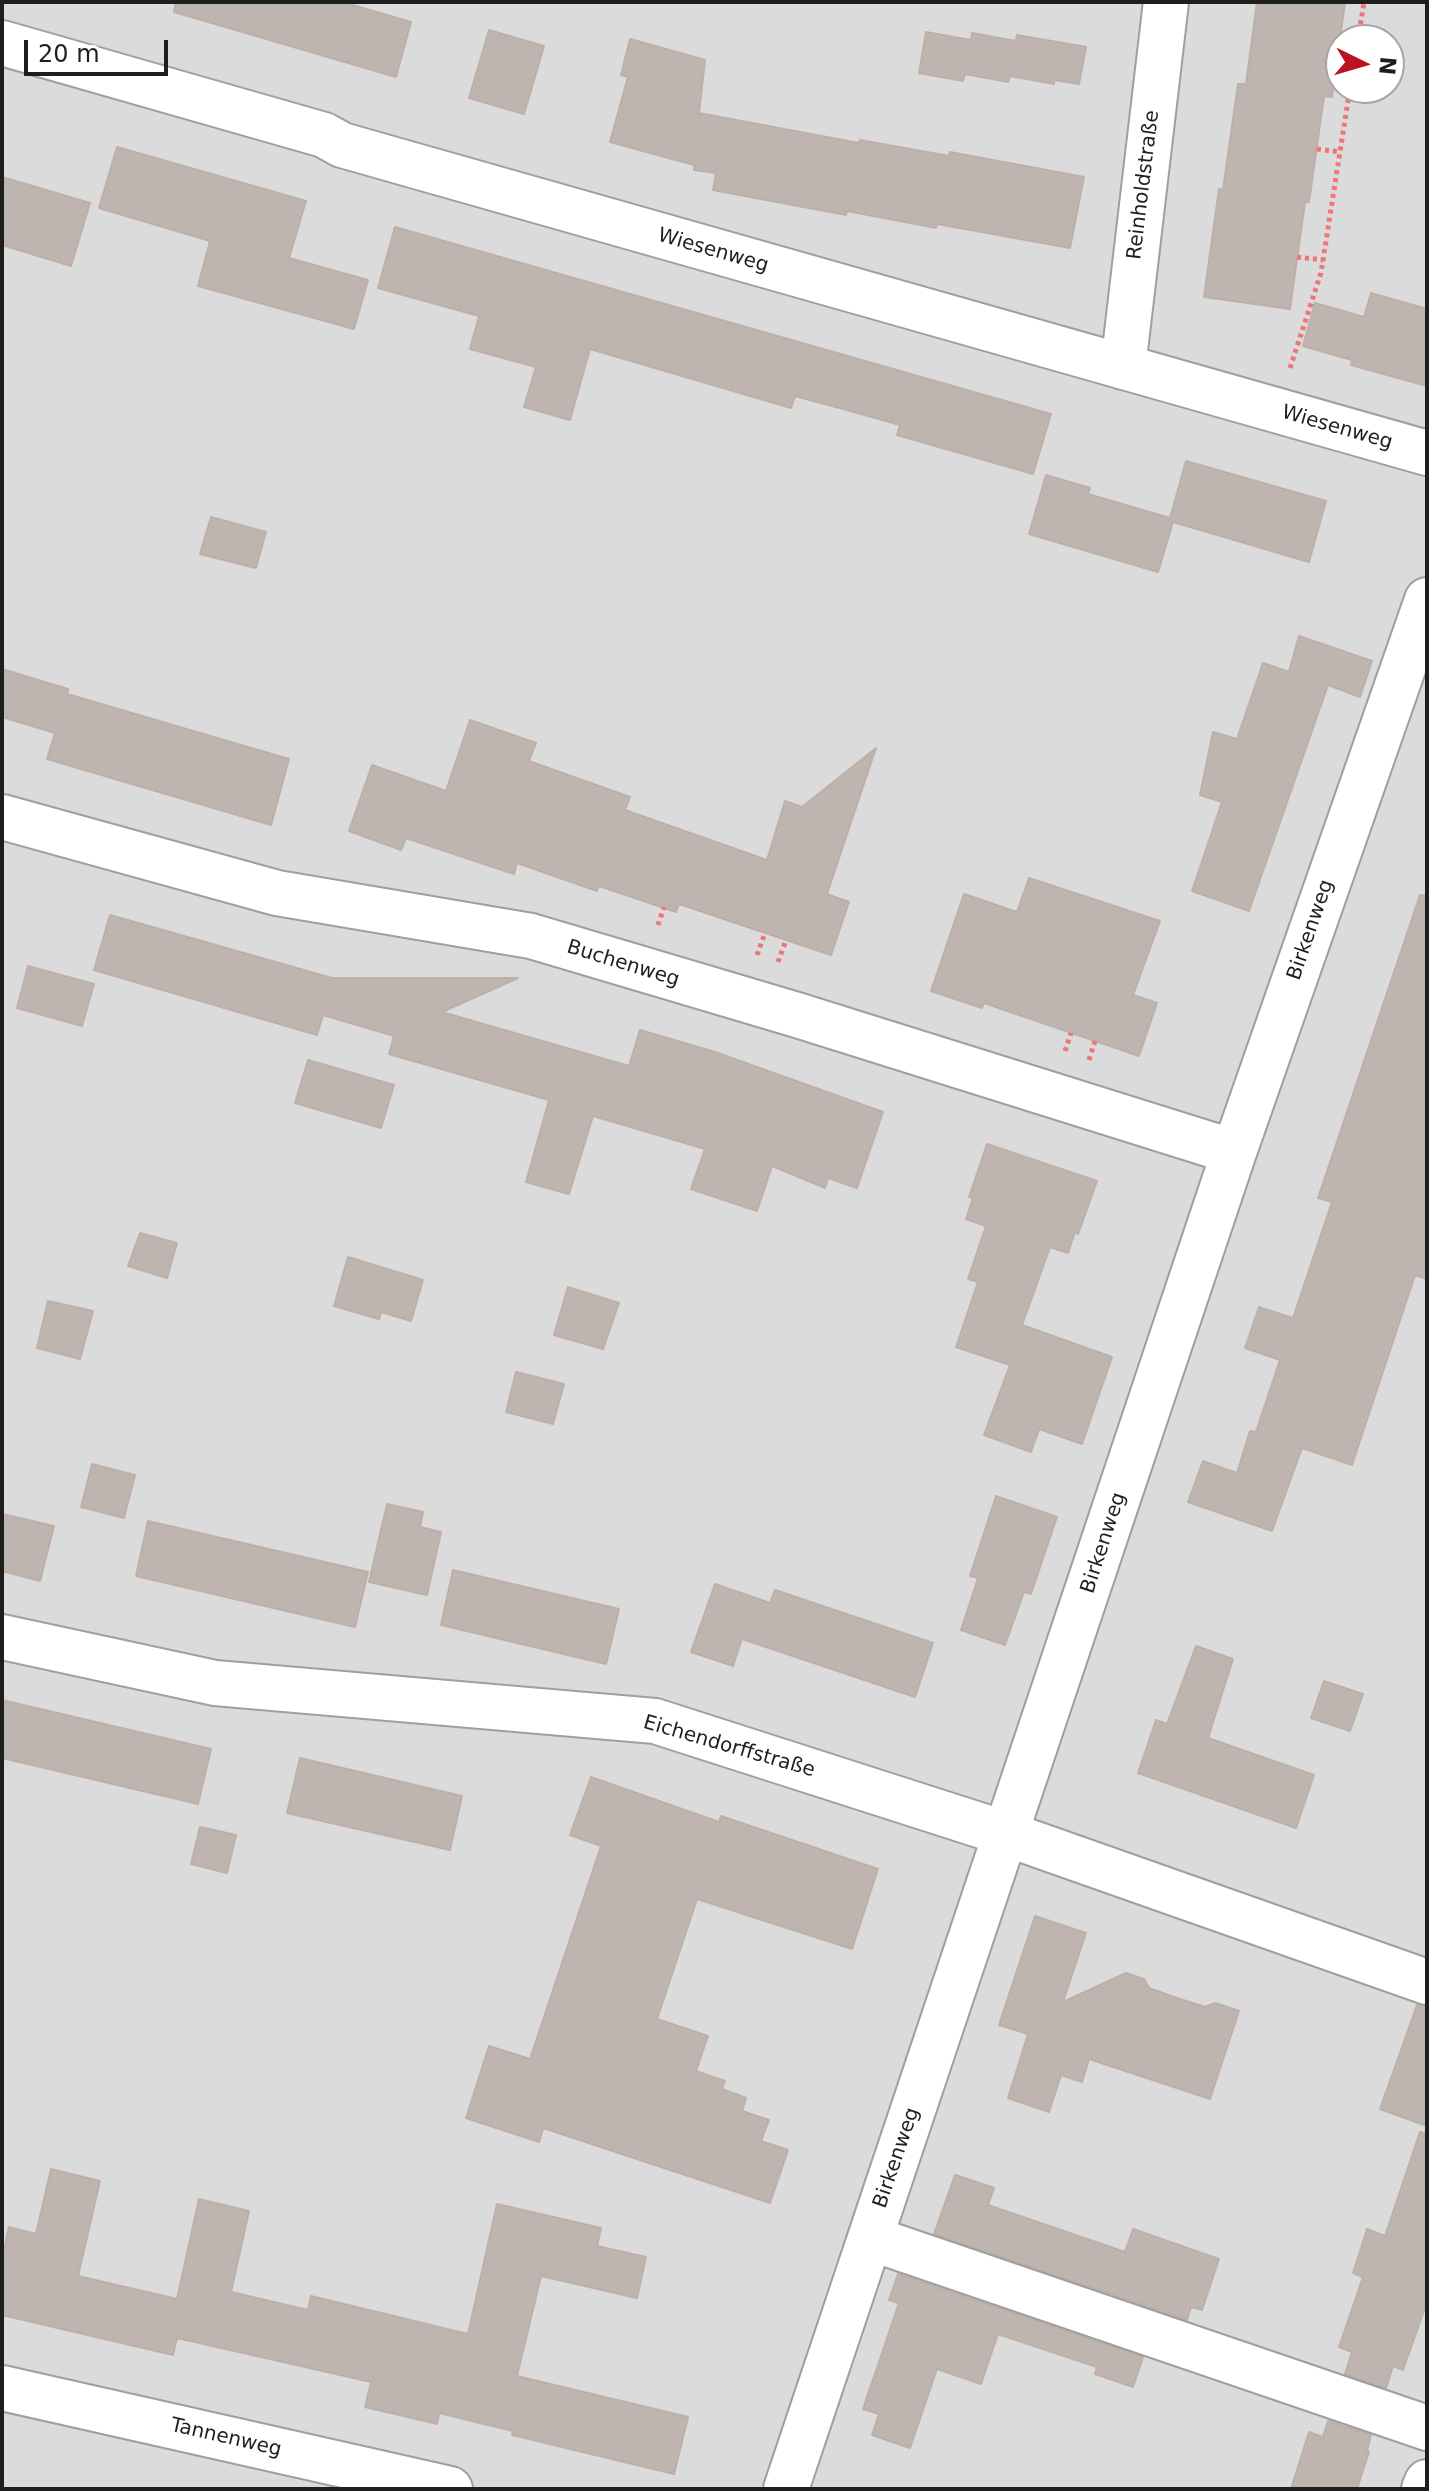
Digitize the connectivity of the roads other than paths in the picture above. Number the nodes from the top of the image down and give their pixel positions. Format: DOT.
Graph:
graph roads {
  1 [pos="1166,2"];
  2 [pos="2,43"];
  3 [pos="1123,367"];
  4 [pos="1427,453"];
  5 [pos="1427,600"];
  6 [pos="2,817"];
  7 [pos="1234,1152"];
  8 [pos="2,1637"];
  9 [pos="1007,1834"];
  10 [pos="1427,1982"];
  11 [pos="870,2238"];
  12 [pos="2,2388"];
  13 [pos="1427,2428"];
  14 [pos="1427,2482"];
  15 [pos="450,2489"];
  16 [pos="786,2489"];
  17 [pos="1424,2489"];
  1 -- 3 [label="street, Reinholdstraße"];
  2 -- 3 [label="street, Wiesenweg"];
  3 -- 4 [label="street, Wiesenweg"];
  5 -- 7 [label="street, Birkenweg"];
  6 -- 7 [label="street, Buchenweg"];
  7 -- 9 [label="street, Birkenweg"];
  8 -- 9 [label="street, Eichendorffstraße"];
  9 -- 10 [label="street, Eichendorffstraße"];
  9 -- 11 [label="street, Birkenweg"];
  11 -- 13 [label="street"];
  11 -- 16 [label="street, Birkenweg"];
  12 -- 15 [label="street, Tannenweg"];
  14 -- 17 [label="street"];
}
